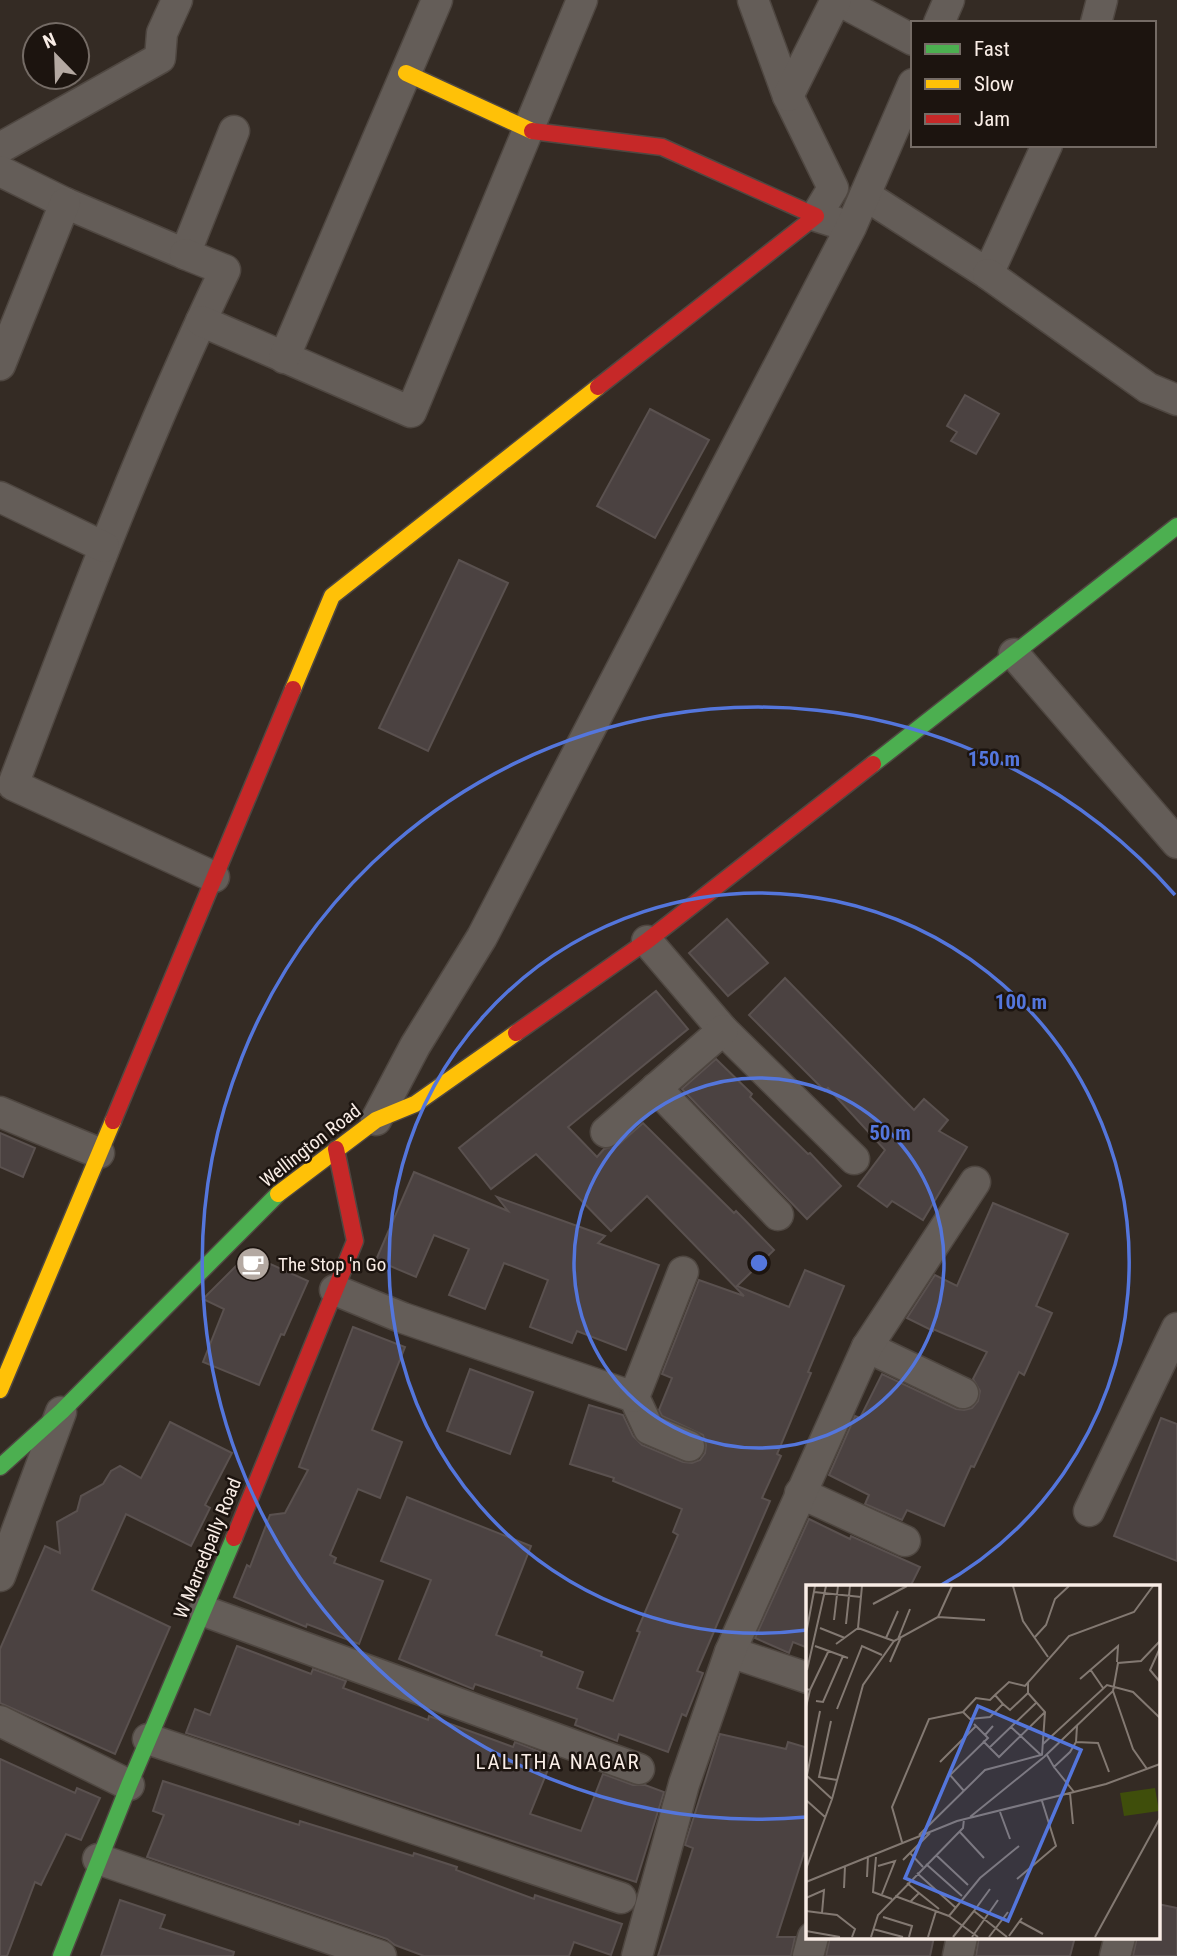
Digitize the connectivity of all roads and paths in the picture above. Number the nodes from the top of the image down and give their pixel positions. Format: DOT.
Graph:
graph roads {
  1 [pos="177,0"];
  2 [pos="437,0"];
  3 [pos="582,0"];
  4 [pos="753,0"];
  5 [pos="837,0"];
  6 [pos="949,0"];
  7 [pos="1102,0"];
  8 [pos="940,21"];
  9 [pos="1097,21"];
  10 [pos="911,39"];
  11 [pos="406,73"];
  12 [pos="911,89"];
  13 [pos="788,96"];
  14 [pos="528,130"];
  15 [pos="234,131"];
  16 [pos="1046,147"];
  17 [pos="0,148"];
  18 [pos="0,171"];
  19 [pos="865,195"];
  20 [pos="65,204"];
  21 [pos="816,216"];
  22 [pos="851,227"];
  23 [pos="185,254"];
  24 [pos="988,274"];
  25 [pos="201,321"];
  26 [pos="284,359"];
  27 [pos="0,365"];
  28 [pos="1177,400"];
  29 [pos="0,498"];
  30 [pos="1177,526"];
  31 [pos="104,547"];
  32 [pos="1014,654"];
  33 [pos="1177,843"];
  34 [pos="214,877"];
  35 [pos="647,941"];
  36 [pos="723,1030"];
  37 [pos="656,1088"];
  38 [pos="0,1112"];
  39 [pos="376,1120"];
  40 [pos="606,1132"];
  41 [pos="336,1149"];
  42 [pos="99,1153"];
  43 [pos="854,1159"];
  44 [pos="975,1182"];
  45 [pos="778,1215"];
  46 [pos="684,1272"];
  47 [pos="335,1290"];
  48 [pos="1177,1328"];
  49 [pos="867,1347"];
  50 [pos="0,1390"];
  51 [pos="963,1393"];
  52 [pos="634,1397"];
  53 [pos="62,1411"];
  54 [pos="689,1446"];
  55 [pos="0,1467"];
  56 [pos="800,1493"];
  57 [pos="1089,1511"];
  58 [pos="905,1541"];
  59 [pos="0,1576"];
  60 [pos="204,1611"];
  61 [pos="730,1652"];
  62 [pos="806,1677"];
  63 [pos="0,1721"];
  64 [pos="148,1739"];
  65 [pos="639,1769"];
  66 [pos="129,1785"];
  67 [pos="98,1860"];
  68 [pos="621,1898"];
  69 [pos="813,1938"];
  70 [pos="962,1938"];
  71 [pos="1120,1938"];
  72 [pos="61,1956"];
  73 [pos="381,1956"];
  74 [pos="637,1956"];
  75 [pos="808,1956"];
  76 [pos="958,1956"];
  77 [pos="1115,1956"];
  1 -- 17 [label="street"];
  2 -- 11 [label="street"];
  3 -- 14 [label="street"];
  4 -- 13 [label="street"];
  5 -- 10 [label="street"];
  5 -- 13 [label="street"];
  6 -- 8 [label="street"];
  7 -- 9 [label="street"];
  11 -- 14 [label="main road"];
  11 -- 26 [label="street"];
  12 -- 19 [label="street"];
  13 -- 21 [label="street"];
  14 -- 21 [label="main road"];
  14 -- 26 [label="street"];
  15 -- 23 [label="street"];
  16 -- 24 [label="street"];
  18 -- 20 [label="street"];
  19 -- 22 [label="street"];
  19 -- 24 [label="street"];
  20 -- 23 [label="street"];
  20 -- 27 [label="street"];
  21 -- 22 [label="street"];
  21 -- 34 [label="main road"];
  22 -- 39 [label="street"];
  23 -- 25 [label="street"];
  24 -- 28 [label="street"];
  25 -- 26 [label="street"];
  25 -- 31 [label="street"];
  29 -- 31 [label="street"];
  30 -- 32 [label="main road, Wellington Road"];
  31 -- 34 [label="street"];
  32 -- 33 [label="street"];
  32 -- 35 [label="main road, Wellington Road"];
  34 -- 42 [label="main road"];
  35 -- 36 [label="street"];
  35 -- 39 [label="main road, Wellington Road"];
  36 -- 37 [label="street"];
  36 -- 43 [label="street"];
  37 -- 40 [label="street"];
  37 -- 45 [label="street"];
  38 -- 42 [label="street"];
  39 -- 41 [label="main road, Wellington Road"];
  41 -- 47 [label="main road, W Marredpally Road"];
  41 -- 53 [label="main road, Wellington Road"];
  42 -- 50 [label="main road"];
  44 -- 49 [label="street"];
  46 -- 52 [label="street"];
  47 -- 52 [label="street"];
  47 -- 60 [label="main road, W Marredpally Road"];
  48 -- 57 [label="street"];
  49 -- 51 [label="street"];
  49 -- 56 [label="street"];
  52 -- 54 [label="street"];
  53 -- 55 [label="main road, Wellington Road"];
  53 -- 59 [label="street"];
  56 -- 58 [label="street"];
  56 -- 61 [label="street"];
  60 -- 64 [label="main road, W Marredpally Road"];
  60 -- 65 [label="street"];
  61 -- 62 [label="street"];
  61 -- 74 [label="street"];
  63 -- 66 [label="street"];
  64 -- 66 [label="main road, W Marredpally Road"];
  64 -- 68 [label="street"];
  66 -- 67 [label="main road, W Marredpally Road"];
  67 -- 72 [label="main road, W Marredpally Road"];
  67 -- 73 [label="street"];
  69 -- 75 [label="street"];
  70 -- 76 [label="street"];
  71 -- 77 [label="street"];
}
